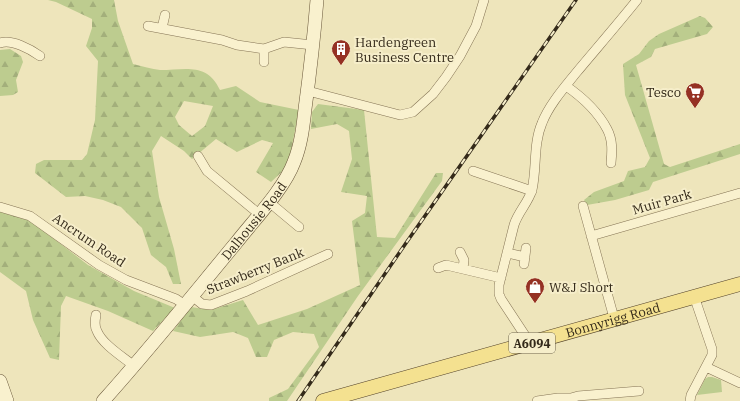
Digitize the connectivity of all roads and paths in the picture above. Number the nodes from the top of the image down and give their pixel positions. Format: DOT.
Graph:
graph roads {
  1 [pos="317,0"];
  2 [pos="484,0"];
  3 [pos="637,0"];
  4 [pos="165,15"];
  5 [pos="148,26"];
  6 [pos="162,28"];
  7 [pos="0,43"];
  8 [pos="313,44"];
  9 [pos="264,49"];
  10 [pos="40,56"];
  11 [pos="264,62"];
  12 [pos="566,86"];
  13 [pos="308,91"];
  14 [pos="198,156"];
  15 [pos="612,163"];
  16 [pos="473,171"];
  17 [pos="532,191"];
  18 [pos="740,193"];
  19 [pos="269,202"];
  20 [pos="583,206"];
  21 [pos="0,207"];
  22 [pos="259,214"];
  23 [pos="300,228"];
  24 [pos="591,236"];
  25 [pos="460,252"];
  26 [pos="328,253"];
  27 [pos="507,253"];
  28 [pos="525,256"];
  29 [pos="438,268"];
  30 [pos="463,269"];
  31 [pos="502,278"];
  32 [pos="740,284"];
  33 [pos="694,296"];
  34 [pos="188,301"];
  35 [pos="96,315"];
  36 [pos="614,318"];
  37 [pos="528,344"];
  38 [pos="134,366"];
  39 [pos="706,367"];
  40 [pos="0,382"];
  41 [pos="740,383"];
  42 [pos="633,389"];
  43 [pos="571,400"];
  44 [pos="7,401"];
  45 [pos="103,401"];
  46 [pos="323,401"];
  47 [pos="537,401"];
  48 [pos="690,401"];
  1 -- 8 [label="main road, Dalhousie Road"];
  2 -- 13 [label="street"];
  3 -- 12 [label="street"];
  4 -- 6 [label="street"];
  5 -- 6 [label="street"];
  6 -- 9 [label="street"];
  7 -- 10 [label="street"];
  8 -- 9 [label="street"];
  8 -- 13 [label="main road, Dalhousie Road"];
  9 -- 11 [label="street"];
  12 -- 15 [label="street"];
  12 -- 17 [label="street"];
  13 -- 19 [label="main road, Dalhousie Road"];
  14 -- 22 [label="street"];
  16 -- 17 [label="street"];
  17 -- 27 [label="street"];
  18 -- 24 [label="street, Muir Park"];
  19 -- 22 [label="main road, Dalhousie Road"];
  19 -- 23 [label="street"];
  20 -- 24 [label="street"];
  21 -- 34 [label="street, Ancrum Road"];
  22 -- 34 [label="main road, Dalhousie Road"];
  24 -- 36 [label="street"];
  25 -- 30 [label="street"];
  26 -- 34 [label="street, Strawberry Bank"];
  27 -- 28 [label="street"];
  27 -- 31 [label="street"];
  29 -- 30 [label="street"];
  30 -- 31 [label="street"];
  31 -- 37 [label="street"];
  32 -- 33 [label="main road, Bonnyrigg Road / A6094"];
  33 -- 36 [label="main road, Bonnyrigg Road / A6094"];
  33 -- 39 [label="street"];
  34 -- 38 [label="main road, Dalhousie Road"];
  35 -- 38 [label="street"];
  36 -- 37 [label="main road, Bonnyrigg Road / A6094"];
  37 -- 46 [label="main road, Bonnyrigg Road / A6094"];
  38 -- 45 [label="main road, Dalhousie Road"];
  39 -- 41 [label="street"];
  39 -- 48 [label="street"];
  40 -- 44 [label="main road"];
  42 -- 43 [label="street"];
  43 -- 47 [label="street"];
}
